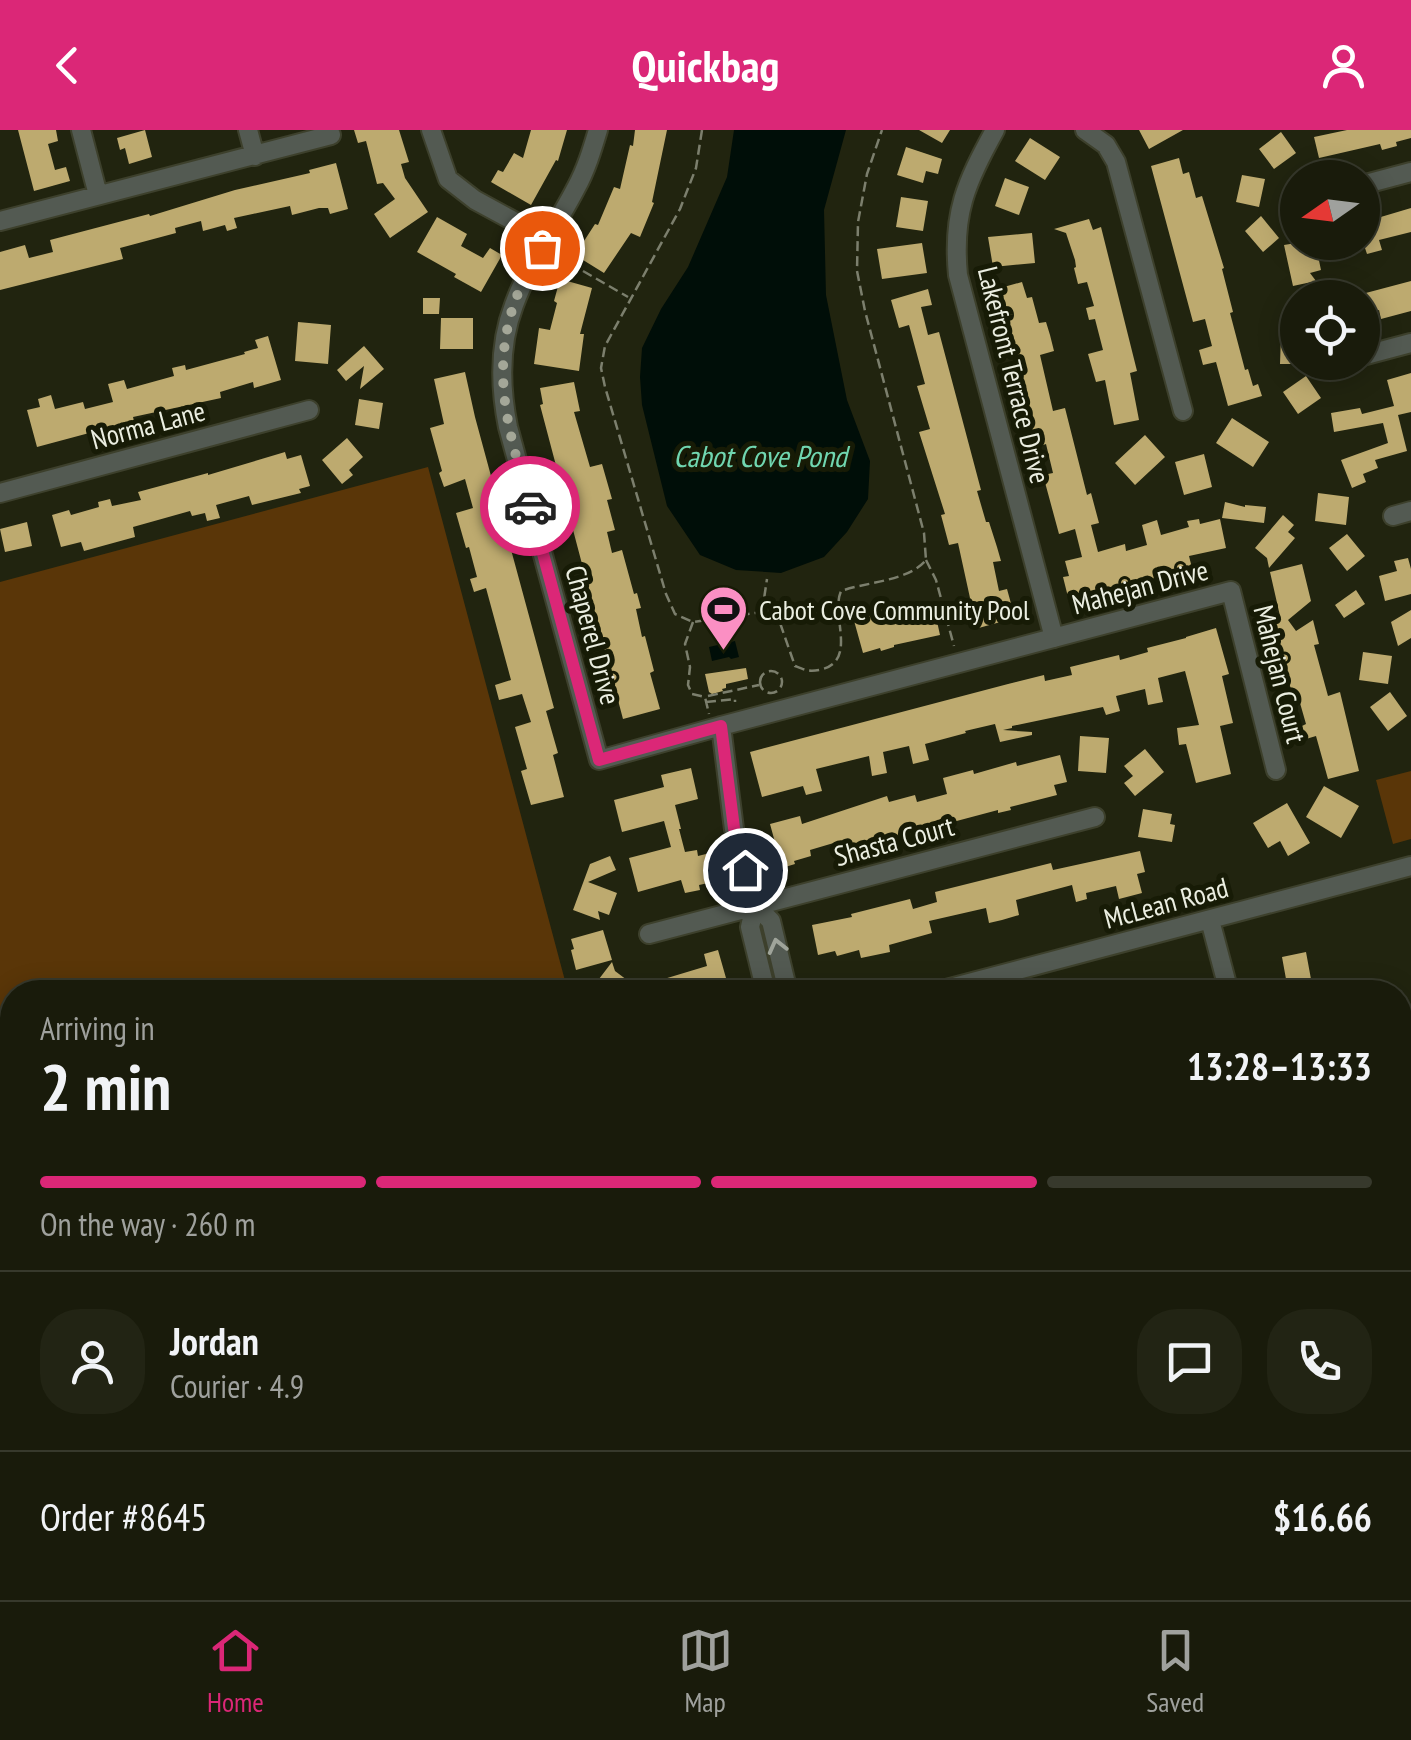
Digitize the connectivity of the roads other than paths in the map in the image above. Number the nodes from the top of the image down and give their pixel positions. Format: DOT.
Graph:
graph roads {
  1 [pos="81,130"];
  2 [pos="248,130"];
  3 [pos="431,130"];
  4 [pos="598,130"];
  5 [pos="995,130"];
  6 [pos="1085,130"];
  7 [pos="330,135"];
  8 [pos="255,156"];
  9 [pos="1411,172"];
  10 [pos="1380,180"];
  11 [pos="98,195"];
  12 [pos="0,222"];
  13 [pos="551,247"];
  14 [pos="1411,343"];
  15 [pos="1380,351"];
  16 [pos="310,410"];
  17 [pos="1183,411"];
  18 [pos="0,493"];
  19 [pos="1231,591"];
  20 [pos="1054,638"];
  21 [pos="715,720"];
  22 [pos="599,760"];
  23 [pos="1276,770"];
  24 [pos="1095,817"];
  25 [pos="1411,866"];
  26 [pos="755,906"];
  27 [pos="1210,920"];
  28 [pos="649,934"];
  29 [pos="763,980"];
  30 [pos="785,980"];
  31 [pos="982,980"];
  32 [pos="1227,980"];
  1 -- 11 [label="street"];
  2 -- 8 [label="street"];
  3 -- 13 [label="street"];
  4 -- 13 [label="street, Chaperel Drive"];
  5 -- 20 [label="street, Lakefront Terrace Drive"];
  6 -- 17 [label="street"];
  7 -- 8 [label="street"];
  8 -- 11 [label="street"];
  9 -- 10 [label="street"];
  11 -- 12 [label="street"];
  13 -- 22 [label="street, Chaperel Drive"];
  14 -- 15 [label="street"];
  16 -- 18 [label="street, Norma Lane"];
  19 -- 20 [label="street, Mahejan Drive"];
  19 -- 23 [label="street, Mahejan Court"];
  20 -- 21 [label="street, Mahejan Drive"];
  21 -- 22 [label="street, Mahejan Drive"];
  21 -- 26 [label="street"];
  24 -- 26 [label="street, Shasta Court"];
  25 -- 27 [label="street, McLean Road"];
  26 -- 28 [label="street, Shasta Court"];
  26 -- 29 [label="street"];
  30 -- 26 [label="street, one-way"];
  27 -- 31 [label="street, McLean Road"];
  27 -- 32 [label="street"];
}
